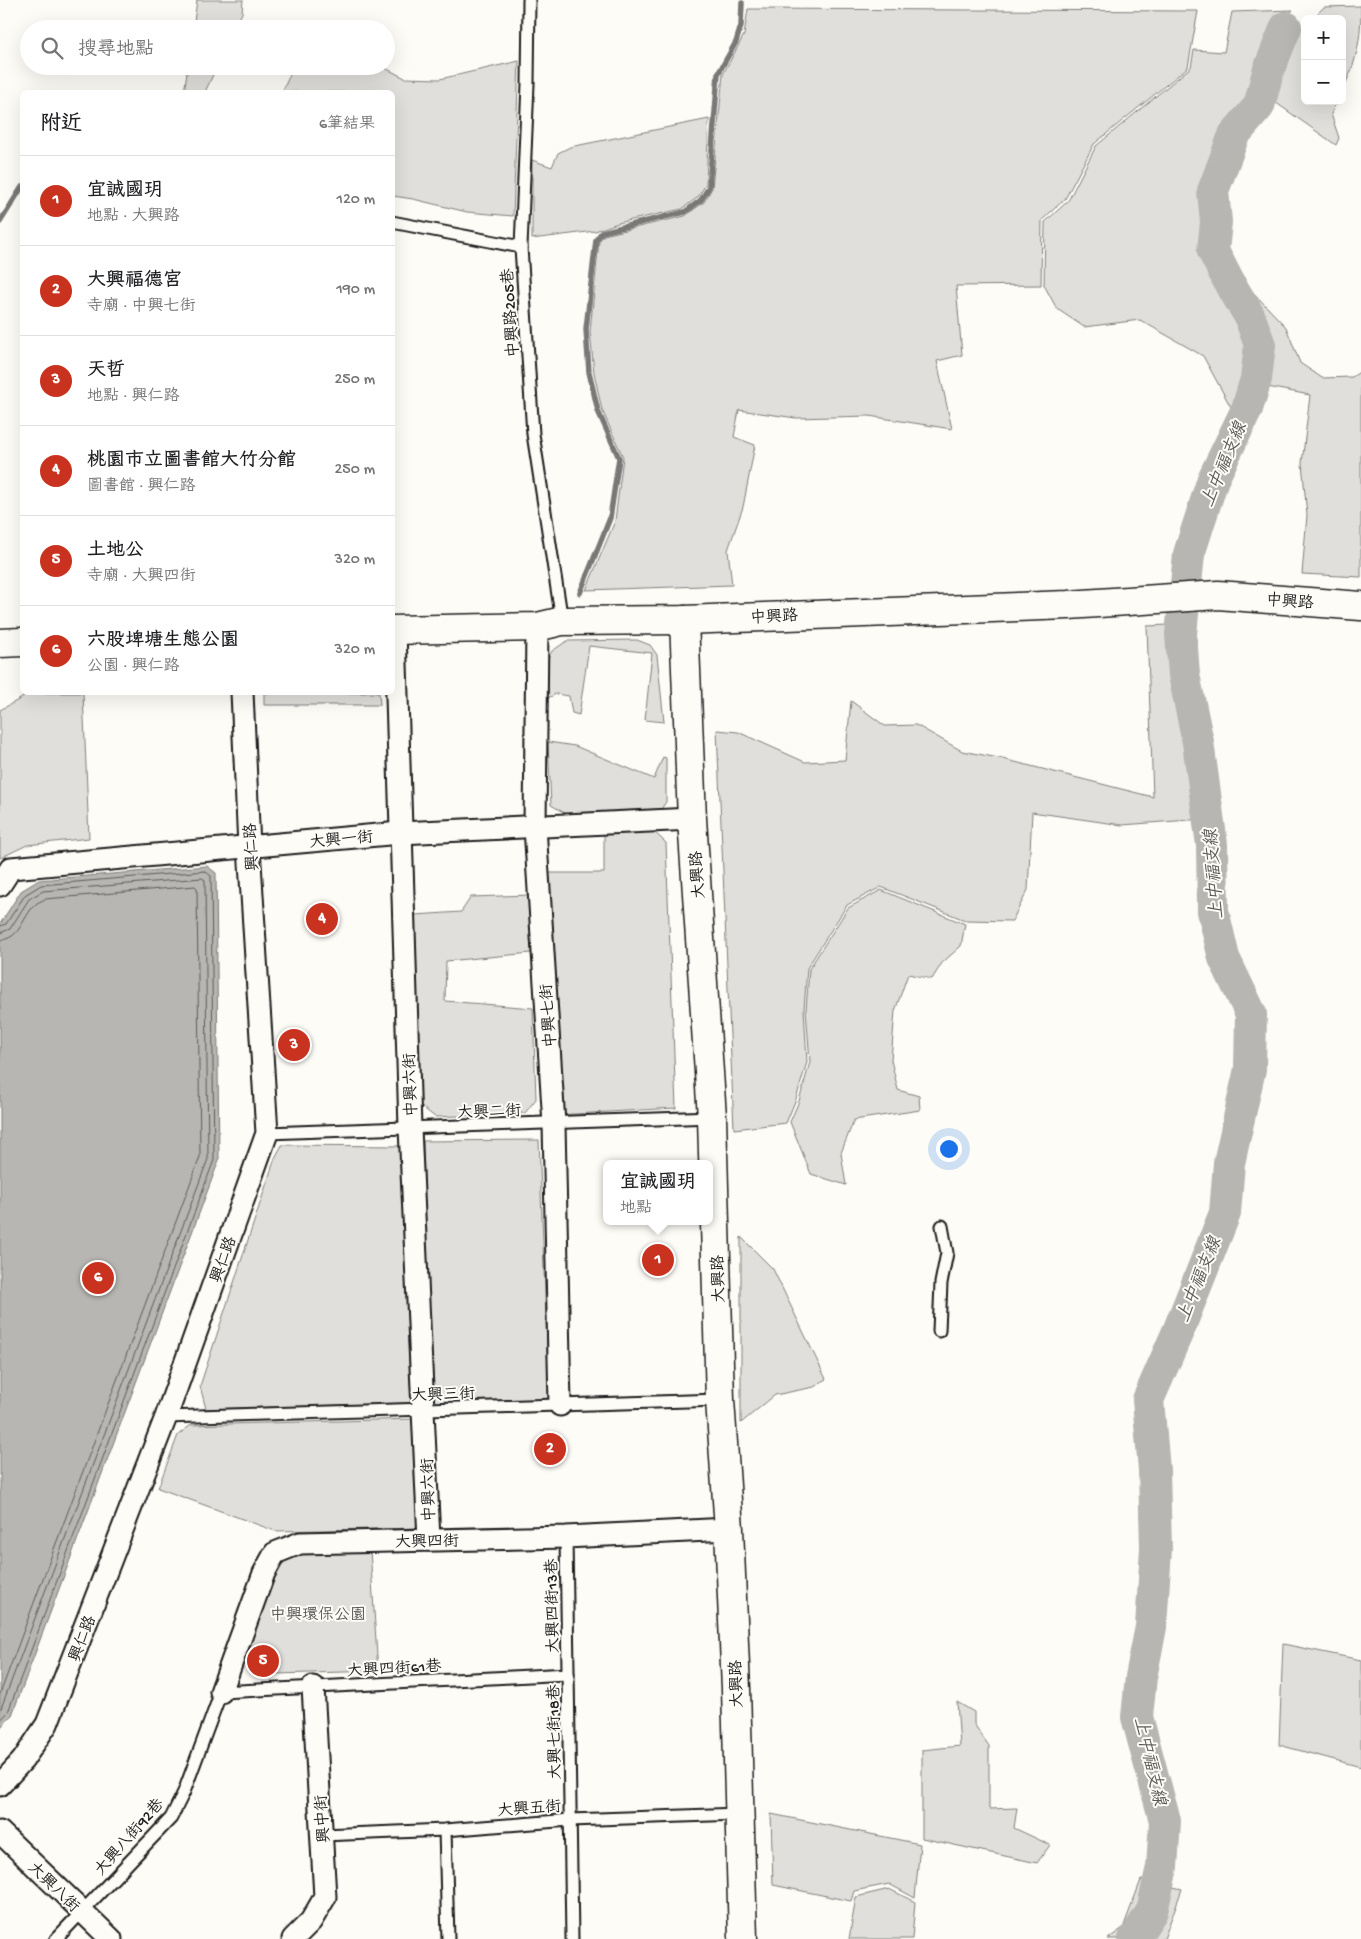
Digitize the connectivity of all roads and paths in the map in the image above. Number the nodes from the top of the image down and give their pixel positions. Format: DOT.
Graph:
graph roads {
  1 [pos="529,0"];
  2 [pos="395,223"];
  3 [pos="521,248"];
  4 [pos="1361,606"];
  5 [pos="684,620"];
  6 [pos="550,624"];
  7 [pos="395,630"];
  8 [pos="20,642"];
  9 [pos="0,643"];
  10 [pos="395,664"];
  11 [pos="242,695"];
  12 [pos="692,819"];
  13 [pos="535,827"];
  14 [pos="400,833"];
  15 [pos="249,847"];
  16 [pos="0,885"];
  17 [pos="712,1117"];
  18 [pos="554,1124"];
  19 [pos="410,1128"];
  20 [pos="267,1133"];
  21 [pos="942,1226"];
  22 [pos="939,1331"];
  23 [pos="720,1400"];
  24 [pos="560,1405"];
  25 [pos="424,1409"];
  26 [pos="166,1417"];
  27 [pos="729,1529"];
  28 [pos="566,1537"];
  29 [pos="429,1540"];
  30 [pos="568,1674"];
  31 [pos="313,1687"];
  32 [pos="221,1692"];
  33 [pos="0,1785"];
  34 [pos="739,1814"];
  35 [pos="570,1820"];
  36 [pos="445,1830"];
  37 [pos="0,1832"];
  38 [pos="322,1835"];
  39 [pos="83,1912"];
  40 [pos="56,1939"];
  41 [pos="111,1939"];
  42 [pos="293,1939"];
  43 [pos="448,1939"];
  44 [pos="572,1939"];
  45 [pos="743,1939"];
  1 -- 3 [label="lane, 中興路205巷"];
  2 -- 3 [label="lane"];
  3 -- 6 [label="lane, 中興路205巷"];
  4 -- 5 [label="street, 中興路"];
  5 -- 6 [label="street, 中興路"];
  5 -- 12 [label="street, 大興路"];
  6 -- 7 [label="street, 中興路"];
  6 -- 13 [label="street, 中興七街"];
  8 -- 9 [label="street"];
  10 -- 14 [label="street, 中興六街"];
  11 -- 15 [label="street, 興仁路"];
  12 -- 13 [label="street, 大興一街"];
  12 -- 17 [label="street, 大興路"];
  13 -- 14 [label="street, 大興一街"];
  13 -- 18 [label="street, 中興七街"];
  14 -- 15 [label="street, 大興一街"];
  14 -- 19 [label="street, 中興六街"];
  15 -- 16 [label="street, 大興一街"];
  15 -- 20 [label="street, 興仁路"];
  17 -- 18 [label="lane, 大興二街"];
  17 -- 23 [label="street, 大興路"];
  18 -- 19 [label="lane, 大興二街"];
  18 -- 24 [label="street, 中興七街"];
  19 -- 20 [label="lane, 大興二街"];
  19 -- 25 [label="street, 中興六街"];
  20 -- 26 [label="street, 興仁路"];
  21 -- 22 [label="lane"];
  23 -- 24 [label="lane, 大興三街"];
  23 -- 27 [label="street, 大興路"];
  24 -- 25 [label="lane, 大興三街"];
  25 -- 26 [label="lane, 大興三街"];
  25 -- 29 [label="street, 中興六街"];
  26 -- 33 [label="street, 興仁路"];
  27 -- 28 [label="street, 大興四街"];
  27 -- 34 [label="street, 大興路"];
  28 -- 29 [label="street, 大興四街"];
  28 -- 30 [label="lane, 大興四街13巷"];
  29 -- 32 [label="street, 大興四街"];
  30 -- 31 [label="lane, 大興四街61巷"];
  30 -- 35 [label="lane, 大興七街18巷"];
  31 -- 32 [label="lane, 大興四街61巷"];
  31 -- 38 [label="street, 興中街"];
  32 -- 39 [label="lane, 大興八街92巷"];
  34 -- 35 [label="lane, 大興五街"];
  34 -- 45 [label="street, 大興路"];
  35 -- 36 [label="lane, 大興五街"];
  35 -- 44 [label="lane, 大興七街18巷"];
  36 -- 38 [label="lane, 大興五街"];
  36 -- 43 [label="lane"];
  37 -- 39 [label="street, 大興八街"];
  38 -- 42 [label="street, 興中街"];
  39 -- 40 [label="lane"];
  39 -- 41 [label="street, 大興八街"];
}
